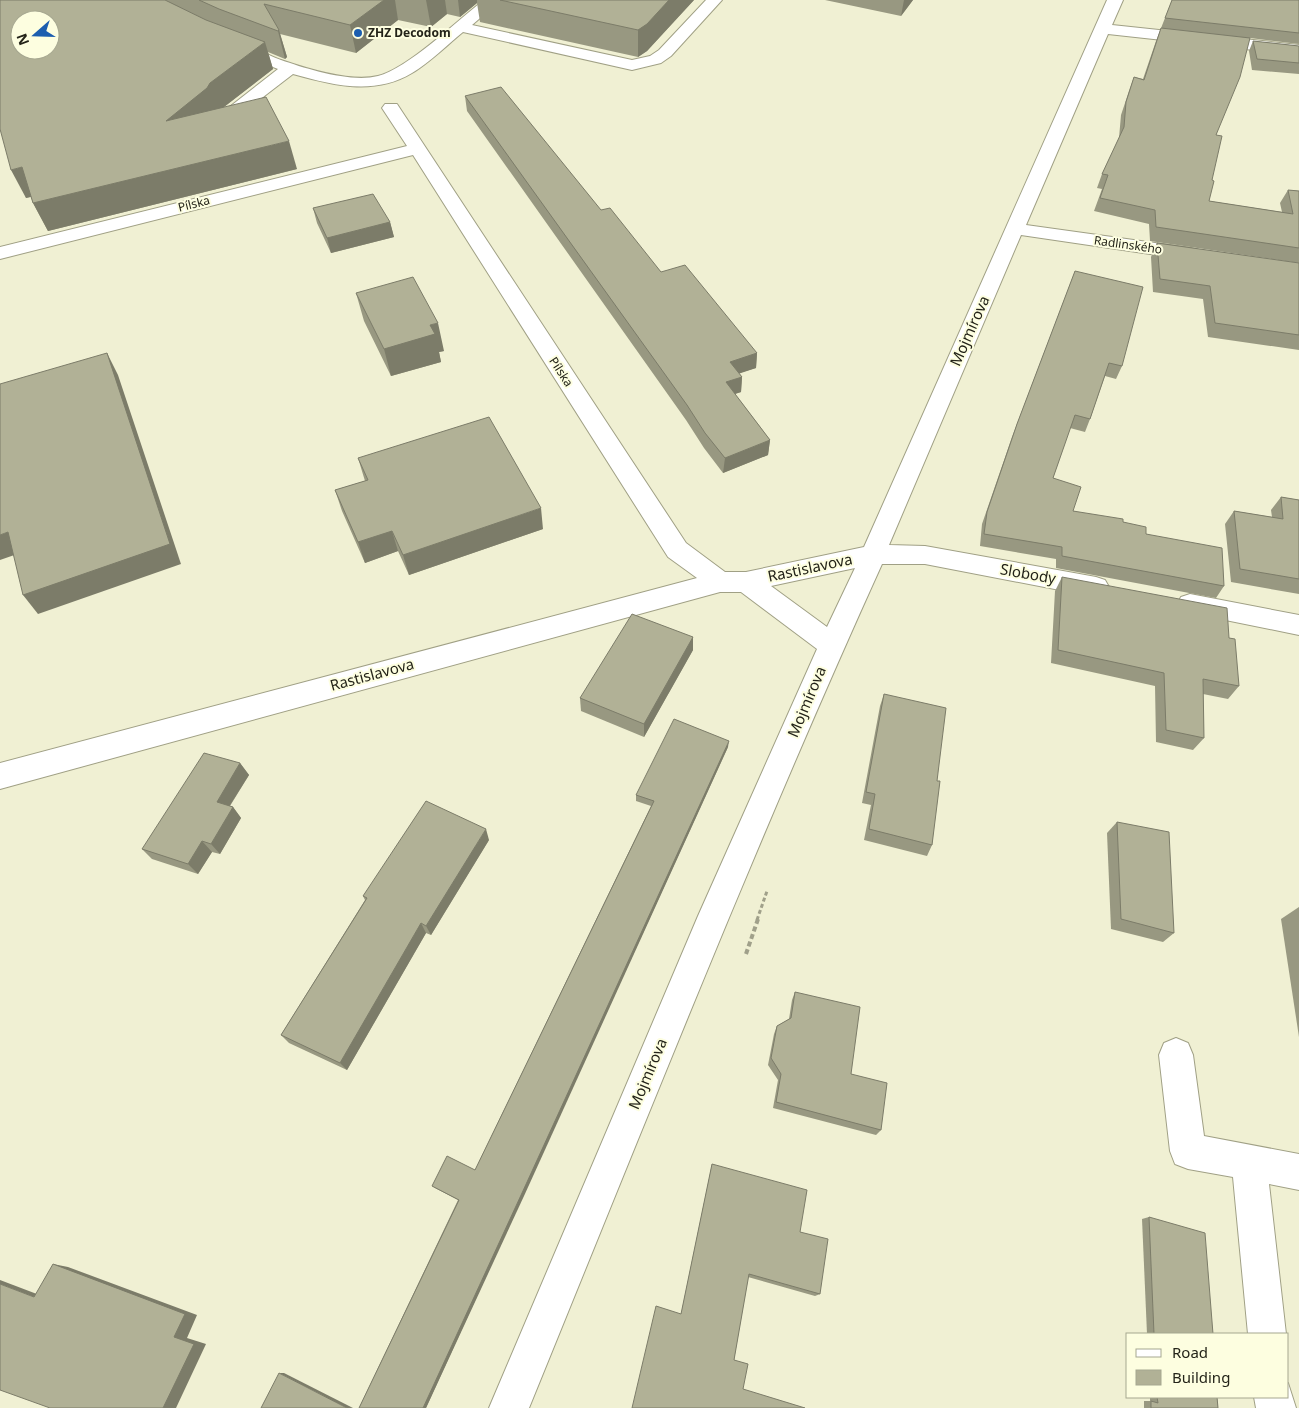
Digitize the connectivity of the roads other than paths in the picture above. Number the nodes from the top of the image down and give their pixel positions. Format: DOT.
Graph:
graph roads {
  1 [pos="493,0"];
  2 [pos="714,0"];
  3 [pos="1115,0"];
  4 [pos="460,28"];
  5 [pos="1102,29"];
  6 [pos="221,40"];
  7 [pos="1299,50"];
  8 [pos="290,68"];
  9 [pos="391,108"];
  10 [pos="227,116"];
  11 [pos="416,149"];
  12 [pos="1016,229"];
  13 [pos="0,253"];
  14 [pos="1213,257"];
  15 [pos="874,554"];
  16 [pos="733,582"];
  17 [pos="1123,592"];
  18 [pos="1172,601"];
  19 [pos="1299,624"];
  20 [pos="832,645"];
  21 [pos="0,776"];
  22 [pos="1176,1055"];
  23 [pos="1248,1162"];
  24 [pos="1299,1172"];
  25 [pos="1268,1333"];
  26 [pos="509,1408"];
  1 -- 4 [label="street"];
  2 -- 4 [label="street"];
  3 -- 5 [label="street, Mojmírova"];
  4 -- 8 [label="street"];
  5 -- 7 [label="street"];
  5 -- 12 [label="street, Mojmírova"];
  6 -- 8 [label="street"];
  8 -- 10 [label="street"];
  9 -- 11 [label="street, Pílska"];
  11 -- 13 [label="street, Pílska"];
  11 -- 16 [label="street, Pílska"];
  12 -- 14 [label="street, Radlinského"];
  12 -- 15 [label="street, Mojmírova"];
  15 -- 16 [label="street, Rastislavova"];
  15 -- 17 [label="street, Slobody"];
  15 -- 20 [label="street, Mojmírova"];
  16 -- 20 [label="street, Rastislavova"];
  16 -- 21 [label="street, Rastislavova"];
  18 -- 19 [label="street"];
  20 -- 26 [label="street, Mojmírova"];
  22 -- 23 [label="street"];
  23 -- 24 [label="street"];
  23 -- 25 [label="street"];
}
